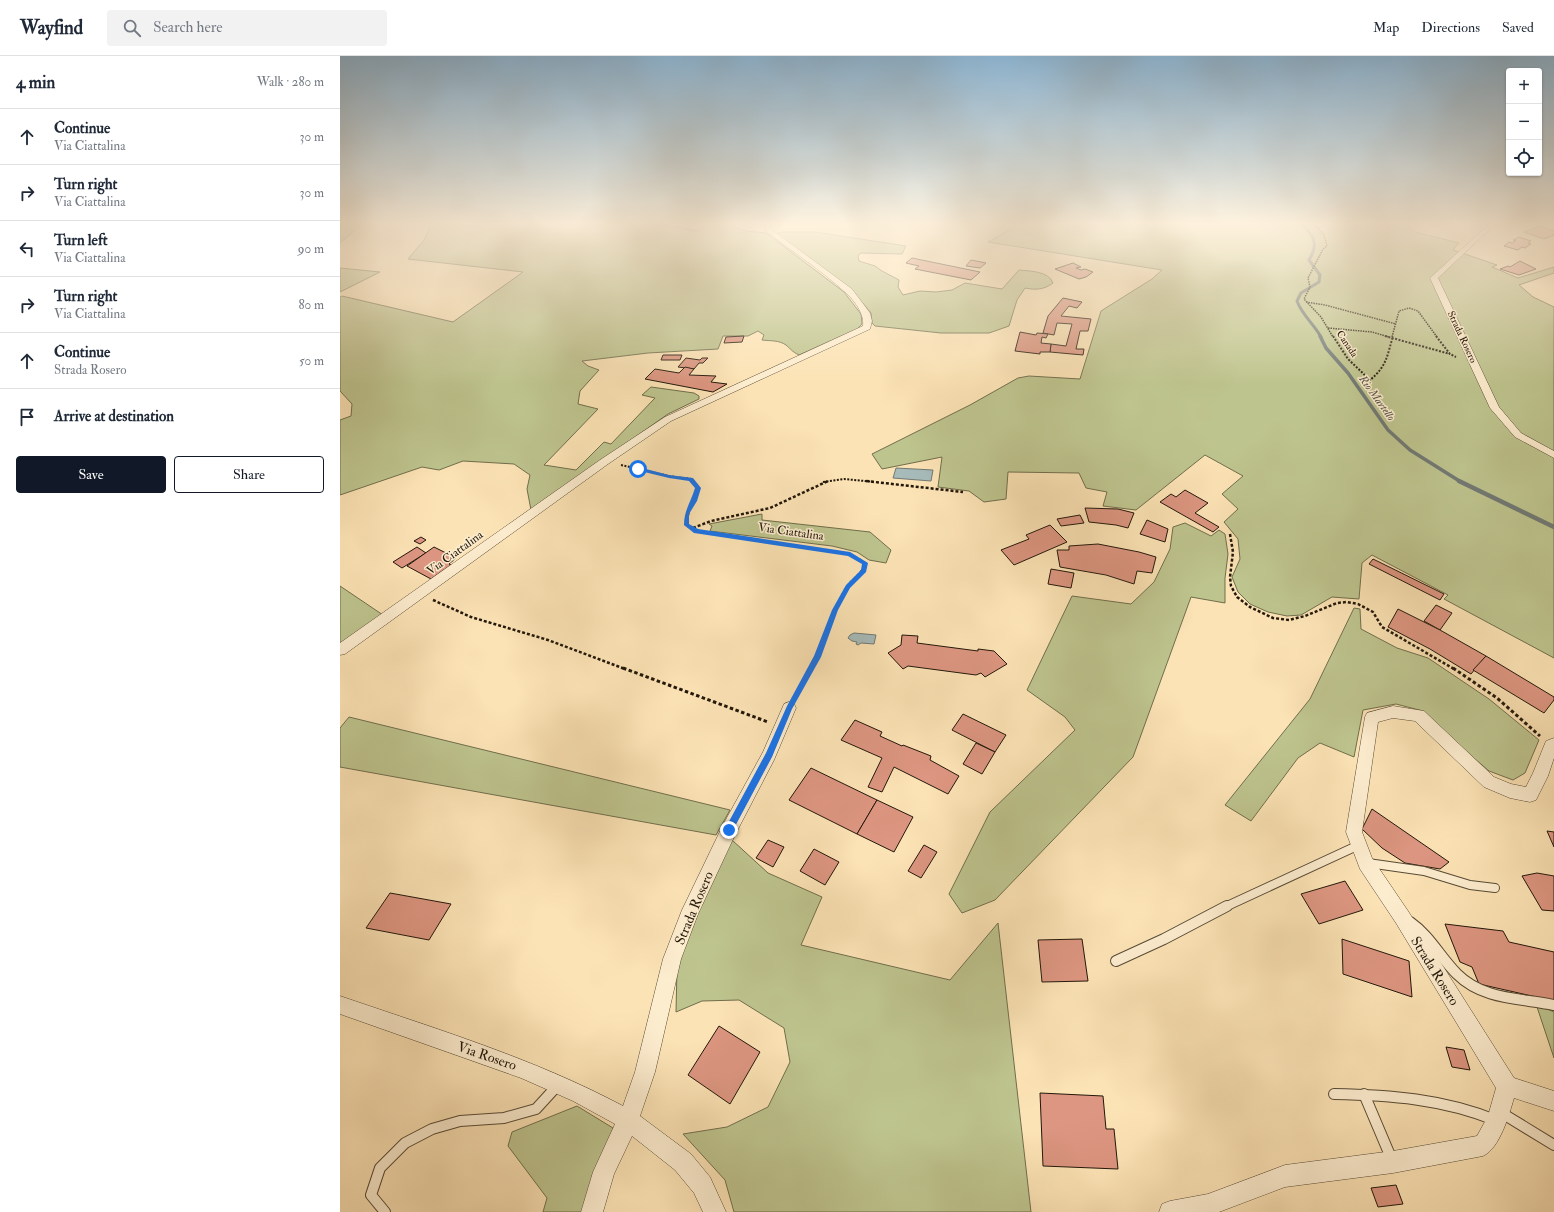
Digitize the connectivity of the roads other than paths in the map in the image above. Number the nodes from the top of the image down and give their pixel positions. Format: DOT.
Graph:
graph roads {
  1 [pos="829,276"];
  2 [pos="1436,276"];
  3 [pos="1554,455"];
  4 [pos="340,650"];
  5 [pos="789,708"];
  6 [pos="1553,745"];
  7 [pos="1359,844"];
  8 [pos="1366,863"];
  9 [pos="1495,888"];
  10 [pos="1402,917"];
  11 [pos="1116,961"];
  12 [pos="340,1005"];
  13 [pos="1554,1005"];
  14 [pos="559,1084"];
  15 [pos="1507,1086"];
  16 [pos="1334,1094"];
  17 [pos="1364,1094"];
  18 [pos="1554,1101"];
  19 [pos="1499,1116"];
  20 [pos="628,1120"];
  21 [pos="1554,1145"];
  22 [pos="1393,1162"];
  23 [pos="1177,1211"];
  24 [pos="385,1212"];
  25 [pos="592,1212"];
  26 [pos="714,1212"];
  1 -- 4 [label="street, Via Ciattalina"];
  2 -- 3 [label="street, Strada Rosero"];
  5 -- 20 [label="street, Strada Rosero"];
  6 -- 7 [label="street, Strada Rosero"];
  7 -- 8 [label="street, Strada Rosero"];
  7 -- 11 [label="lane"];
  8 -- 9 [label="lane"];
  8 -- 10 [label="street, Strada Rosero"];
  10 -- 13 [label="lane"];
  10 -- 15 [label="street, Strada Rosero"];
  12 -- 14 [label="street, Via Rosero"];
  14 -- 20 [label="street, Via Rosero"];
  14 -- 24 [label="lane"];
  15 -- 18 [label="street"];
  15 -- 19 [label="street"];
  16 -- 17 [label="lane"];
  17 -- 19 [label="lane"];
  17 -- 22 [label="lane"];
  19 -- 21 [label="lane"];
  19 -- 22 [label="street"];
  20 -- 25 [label="street, Strada Rosero"];
  20 -- 26 [label="street"];
  22 -- 23 [label="street"];
}
